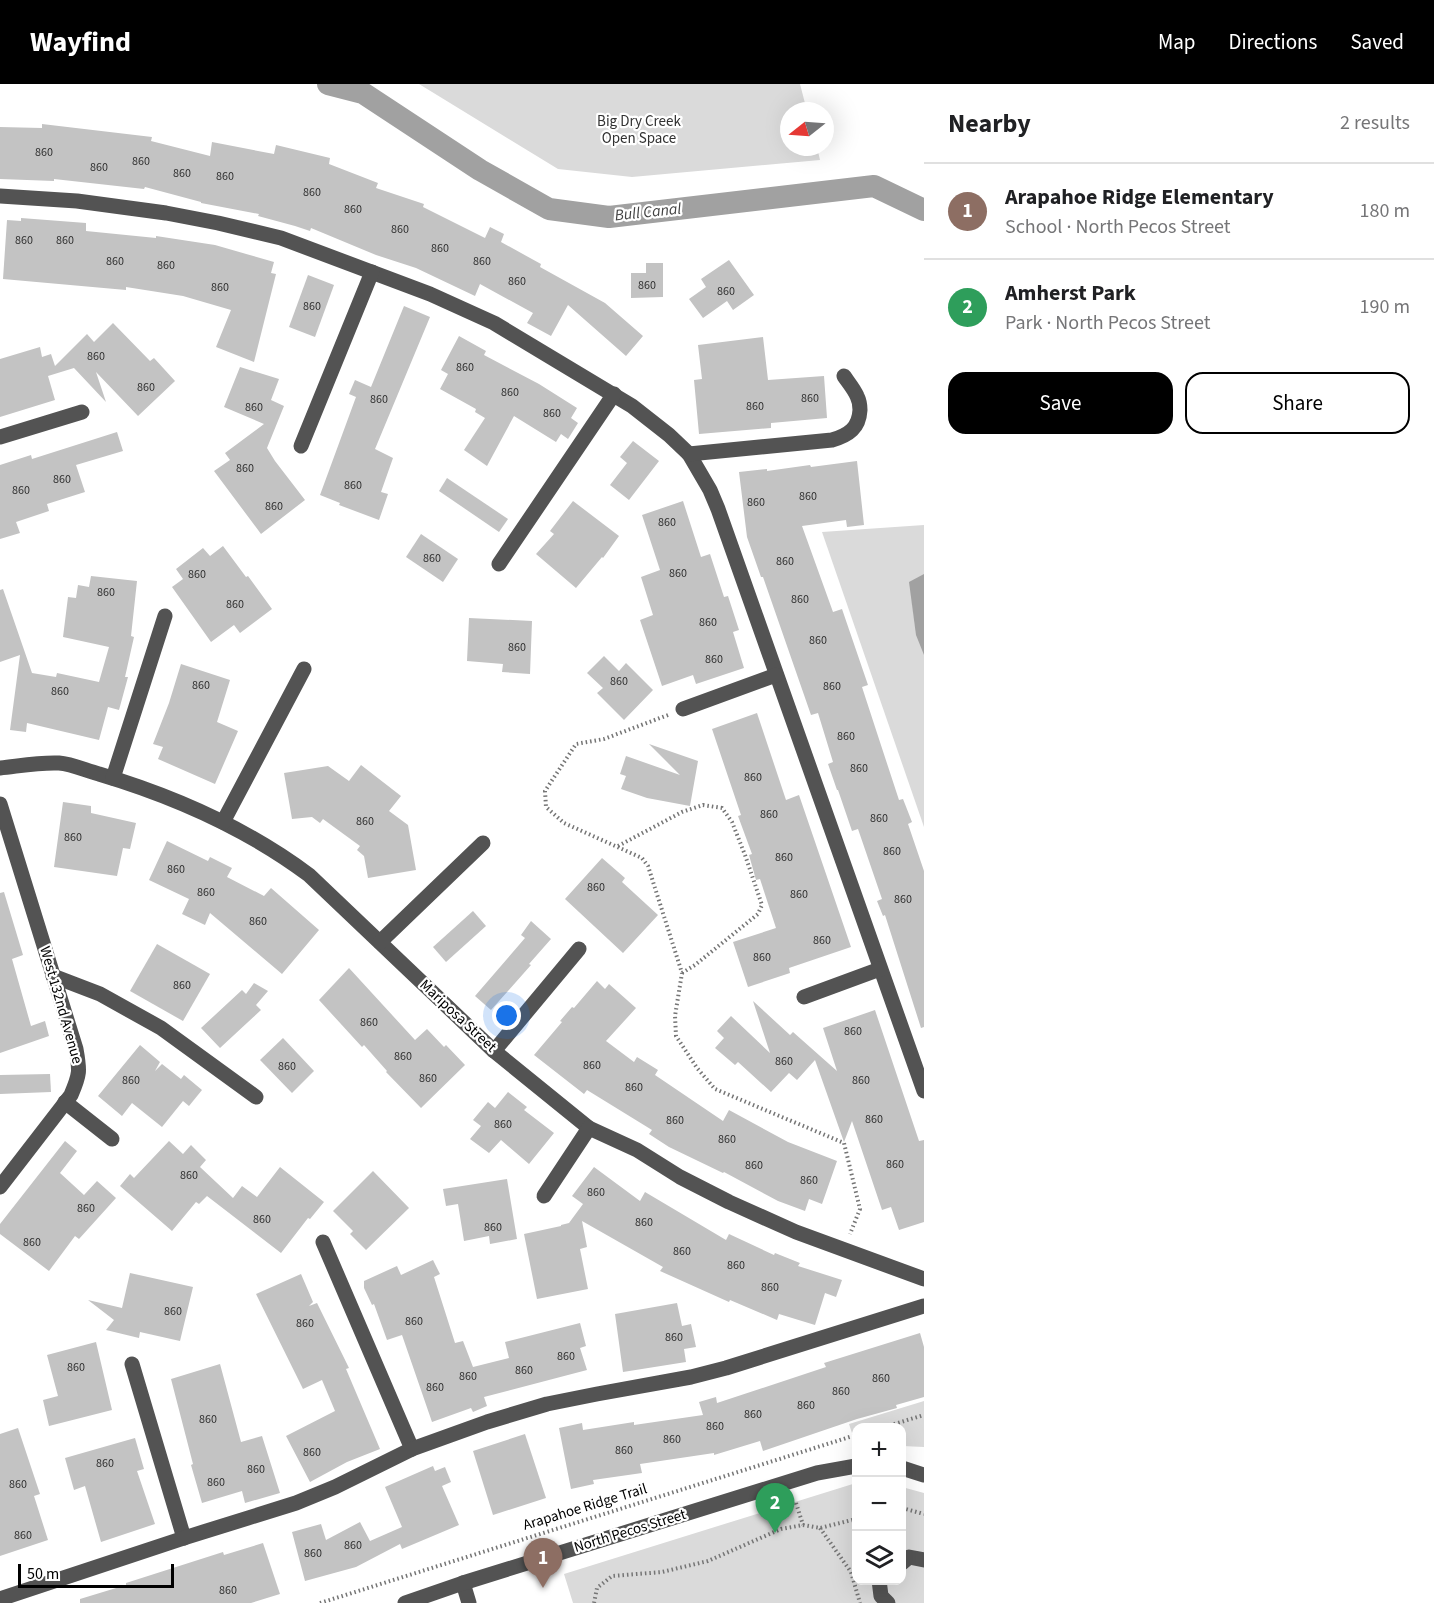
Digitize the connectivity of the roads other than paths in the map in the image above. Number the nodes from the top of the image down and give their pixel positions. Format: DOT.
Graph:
graph roads {
  1 [pos="0,196"];
  2 [pos="372,272"];
  3 [pos="844,376"];
  4 [pos="614,394"];
  5 [pos="82,412"];
  6 [pos="0,436"];
  7 [pos="301,446"];
  8 [pos="688,454"];
  9 [pos="499,564"];
  10 [pos="165,616"];
  11 [pos="304,669"];
  12 [pos="776,675"];
  13 [pos="683,709"];
  14 [pos="0,768"];
  15 [pos="113,778"];
  16 [pos="0,804"];
  17 [pos="223,822"];
  18 [pos="483,843"];
  19 [pos="380,942"];
  20 [pos="579,949"];
  21 [pos="880,969"];
  22 [pos="53,976"];
  23 [pos="804,997"];
  24 [pos="494,1051"];
  25 [pos="924,1092"];
  26 [pos="256,1097"];
  27 [pos="65,1102"];
  28 [pos="589,1128"];
  29 [pos="112,1139"];
  30 [pos="0,1187"];
  31 [pos="544,1196"];
  32 [pos="323,1242"];
  33 [pos="924,1279"];
  34 [pos="924,1306"];
  35 [pos="132,1364"];
  36 [pos="411,1449"];
  37 [pos="852,1467"];
  38 [pos="906,1469"];
  39 [pos="924,1475"];
  40 [pos="184,1538"];
  41 [pos="906,1560"];
  42 [pos="924,1560"];
  43 [pos="463,1583"];
  44 [pos="880,1585"];
  45 [pos="0,1599"];
  46 [pos="405,1603"];
  47 [pos="469,1603"];
  48 [pos="888,1603"];
  1 -- 2 [label="street"];
  2 -- 4 [label="street"];
  2 -- 7 [label="street"];
  3 -- 8 [label="street"];
  4 -- 8 [label="street"];
  4 -- 9 [label="street"];
  5 -- 6 [label="street"];
  8 -- 12 [label="street"];
  10 -- 15 [label="street"];
  11 -- 17 [label="street"];
  12 -- 13 [label="street"];
  12 -- 21 [label="street"];
  14 -- 15 [label="street, Mariposa Street"];
  15 -- 17 [label="street, Mariposa Street"];
  16 -- 22 [label="street, West 132nd Avenue"];
  17 -- 19 [label="street, Mariposa Street"];
  18 -- 19 [label="street"];
  19 -- 24 [label="street, Mariposa Street"];
  20 -- 24 [label="street"];
  21 -- 23 [label="street"];
  21 -- 25 [label="street"];
  22 -- 26 [label="street"];
  22 -- 27 [label="street, West 132nd Avenue"];
  24 -- 28 [label="street, Mariposa Street"];
  27 -- 29 [label="street"];
  27 -- 30 [label="street, West 132nd Avenue"];
  28 -- 31 [label="street"];
  28 -- 33 [label="street, Mariposa Street"];
  32 -- 36 [label="street"];
  34 -- 36 [label="street"];
  35 -- 40 [label="street"];
  36 -- 40 [label="street"];
  37 -- 43 [label="street, North Pecos Street"];
  38 -- 39 [label="street"];
  40 -- 45 [label="street"];
  41 -- 42 [label="street"];
  43 -- 46 [label="street, North Pecos Street"];
  43 -- 47 [label="street"];
  44 -- 48 [label="street"];
}
